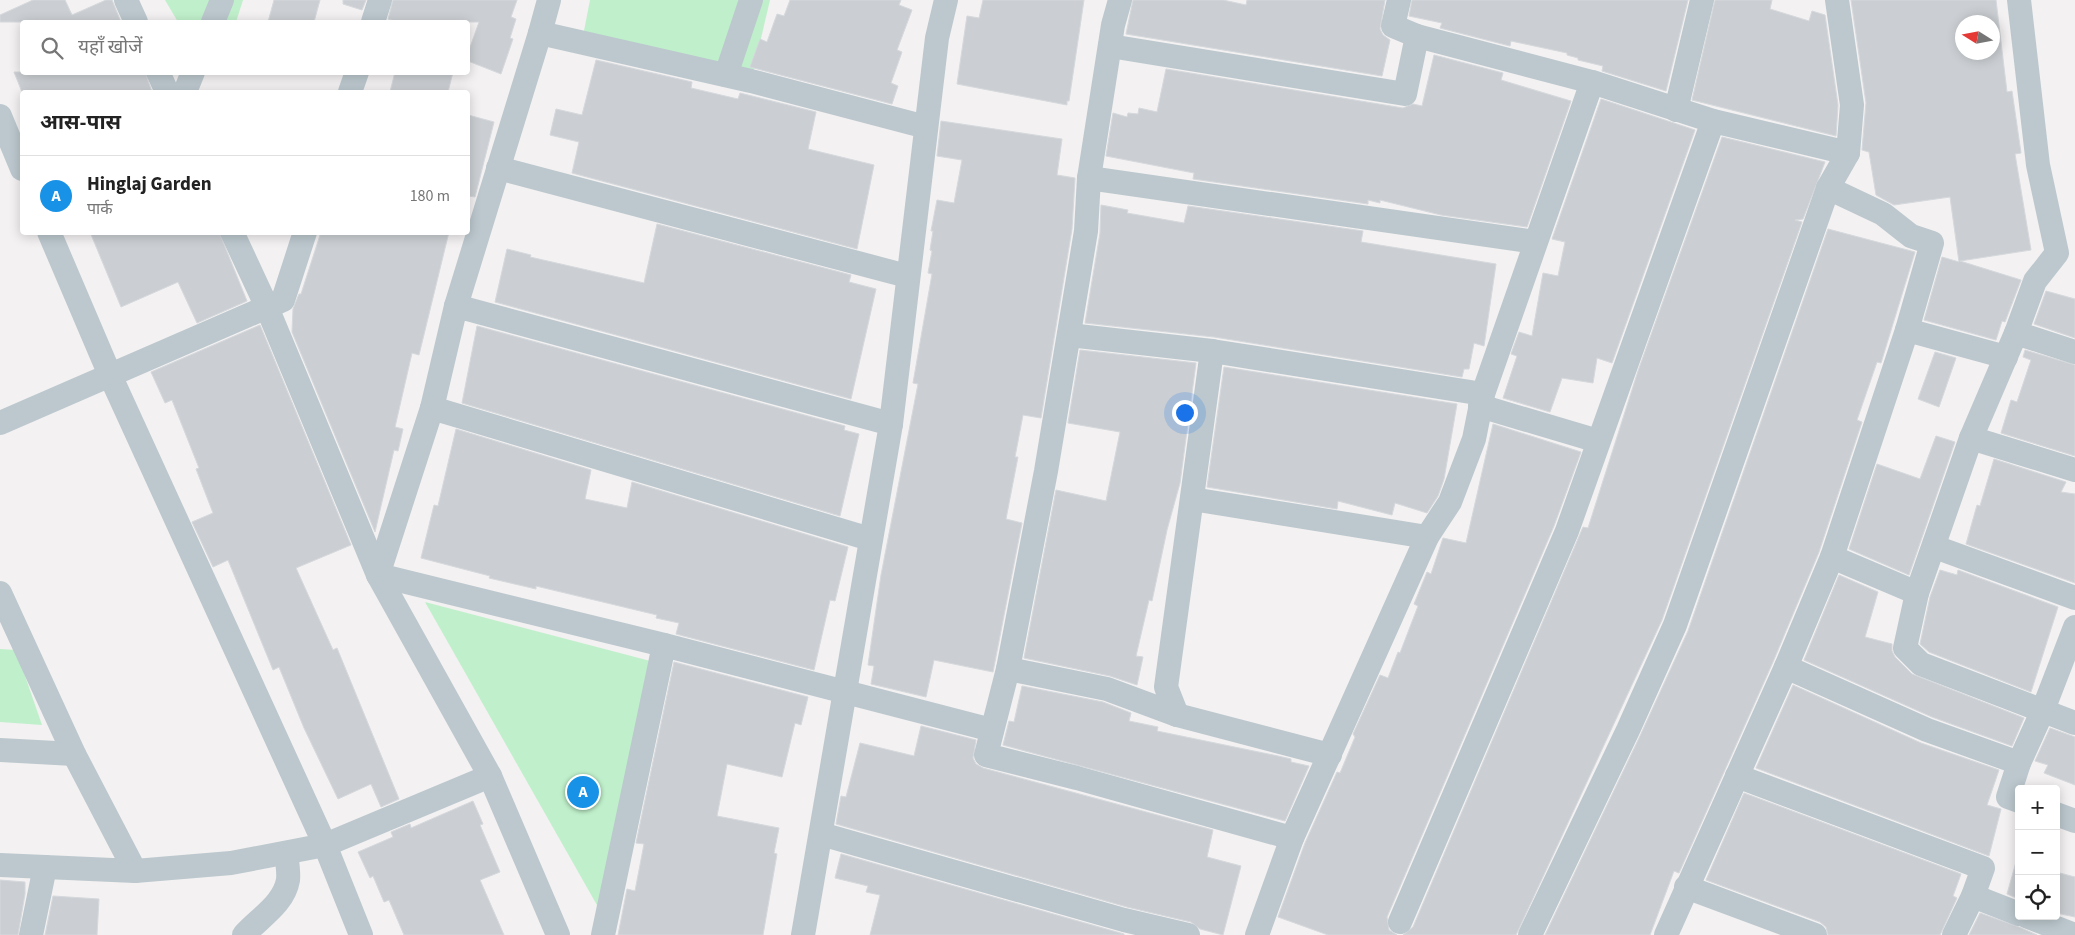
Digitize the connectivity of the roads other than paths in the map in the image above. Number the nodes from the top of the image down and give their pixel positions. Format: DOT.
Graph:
graph roads {
  1 [pos="126,0"];
  2 [pos="222,0"];
  3 [pos="380,0"];
  4 [pos="548,0"];
  5 [pos="751,0"];
  6 [pos="946,0"];
  7 [pos="1120,0"];
  8 [pos="1399,0"];
  9 [pos="1702,0"];
  10 [pos="1837,0"];
  11 [pos="2019,0"];
  12 [pos="135,20"];
  13 [pos="214,20"];
  14 [pos="374,20"];
  15 [pos="540,33"];
  16 [pos="1417,36"];
  17 [pos="1110,46"];
  18 [pos="159,75"];
  19 [pos="192,75"];
  20 [pos="356,75"];
  21 [pos="726,75"];
  22 [pos="1592,82"];
  23 [pos="166,90"];
  24 [pos="186,90"];
  25 [pos="351,90"];
  26 [pos="1676,110"];
  27 [pos="0,116"];
  28 [pos="1713,121"];
  29 [pos="926,127"];
  30 [pos="1848,153"];
  31 [pos="20,164"];
  32 [pos="498,168"];
  33 [pos="1089,178"];
  34 [pos="1828,188"];
  35 [pos="50,235"];
  36 [pos="233,235"];
  37 [pos="304,235"];
  38 [pos="1535,242"];
  39 [pos="907,276"];
  40 [pos="266,305"];
  41 [pos="456,306"];
  42 [pos="1907,330"];
  43 [pos="2016,333"];
  44 [pos="1069,335"];
  45 [pos="1212,351"];
  46 [pos="2075,352"];
  47 [pos="2006,357"];
  48 [pos="110,375"];
  49 [pos="1481,400"];
  50 [pos="432,408"];
  51 [pos="0,423"];
  52 [pos="891,424"];
  53 [pos="1971,438"];
  54 [pos="1598,441"];
  55 [pos="2075,470"];
  56 [pos="1192,499"];
  57 [pos="1427,537"];
  58 [pos="870,539"];
  59 [pos="1935,547"];
  60 [pos="1832,557"];
  61 [pos="378,575"];
  62 [pos="0,593"];
  63 [pos="1917,593"];
  64 [pos="2075,598"];
  65 [pos="2075,627"];
  66 [pos="0,639"];
  67 [pos="23,640"];
  68 [pos="664,645"];
  69 [pos="1786,667"];
  70 [pos="1008,669"];
  71 [pos="846,691"];
  72 [pos="2043,710"];
  73 [pos="1177,715"];
  74 [pos="2075,723"];
  75 [pos="992,730"];
  76 [pos="0,750"];
  77 [pos="74,754"];
  78 [pos="1330,754"];
  79 [pos="2019,763"];
  80 [pos="490,776"];
  81 [pos="1737,776"];
  82 [pos="2015,800"];
  83 [pos="2060,815"];
  84 [pos="2075,821"];
  85 [pos="821,834"];
  86 [pos="1292,838"];
  87 [pos="325,845"];
  88 [pos="286,852"];
  89 [pos="0,865"];
  90 [pos="45,867"];
  91 [pos="135,871"];
  92 [pos="1686,887"];
  93 [pos="1973,896"];
  94 [pos="2015,912"];
  95 [pos="2036,920"];
  96 [pos="1400,922"];
  97 [pos="31,935"];
  98 [pos="244,935"];
  99 [pos="361,935"];
  100 [pos="558,935"];
  101 [pos="603,935"];
  102 [pos="803,935"];
  103 [pos="1188,935"];
  104 [pos="1257,935"];
  105 [pos="1530,935"];
  106 [pos="1666,935"];
  107 [pos="1815,935"];
  108 [pos="1954,935"];
  109 [pos="2075,935"];
  1 -- 12 [label="street"];
  2 -- 13 [label="street"];
  3 -- 14 [label="street"];
  4 -- 15 [label="street"];
  5 -- 21 [label="street"];
  6 -- 29 [label="street"];
  7 -- 17 [label="street"];
  8 -- 16 [label="street"];
  9 -- 26 [label="street"];
  10 -- 30 [label="street"];
  11 -- 43 [label="street"];
  15 -- 21 [label="street"];
  15 -- 32 [label="street"];
  16 -- 17 [label="street"];
  16 -- 22 [label="street"];
  17 -- 33 [label="street"];
  18 -- 23 [label="street"];
  19 -- 24 [label="street"];
  20 -- 25 [label="street"];
  21 -- 29 [label="street"];
  22 -- 26 [label="street"];
  22 -- 38 [label="street"];
  26 -- 28 [label="street"];
  27 -- 31 [label="street"];
  28 -- 30 [label="street"];
  28 -- 54 [label="street"];
  29 -- 39 [label="street"];
  30 -- 34 [label="street"];
  32 -- 39 [label="street"];
  32 -- 41 [label="street"];
  33 -- 38 [label="street"];
  33 -- 44 [label="street"];
  34 -- 42 [label="street"];
  34 -- 105 [label="street"];
  35 -- 48 [label="street"];
  36 -- 40 [label="street"];
  37 -- 40 [label="street"];
  38 -- 49 [label="street"];
  39 -- 52 [label="street"];
  40 -- 48 [label="street"];
  40 -- 61 [label="street"];
  41 -- 50 [label="street"];
  41 -- 52 [label="street"];
  42 -- 47 [label="street"];
  42 -- 60 [label="street"];
  43 -- 46 [label="street"];
  43 -- 47 [label="street"];
  44 -- 45 [label="street"];
  44 -- 70 [label="street"];
  45 -- 49 [label="street"];
  45 -- 56 [label="street"];
  47 -- 53 [label="street"];
  48 -- 51 [label="street"];
  48 -- 87 [label="street"];
  49 -- 54 [label="street"];
  49 -- 57 [label="street"];
  50 -- 58 [label="street"];
  50 -- 61 [label="street"];
  52 -- 58 [label="street"];
  53 -- 55 [label="street"];
  53 -- 59 [label="street"];
  54 -- 96 [label="street"];
  56 -- 57 [label="street"];
  56 -- 73 [label="street"];
  57 -- 78 [label="street"];
  58 -- 71 [label="street"];
  59 -- 63 [label="street"];
  59 -- 64 [label="street"];
  60 -- 63 [label="street"];
  60 -- 69 [label="street"];
  61 -- 68 [label="street"];
  61 -- 80 [label="street"];
  62 -- 67 [label="street"];
  63 -- 72 [label="street"];
  65 -- 72 [label="street"];
  66 -- 67 [label="street"];
  67 -- 77 [label="street"];
  68 -- 71 [label="street"];
  68 -- 101 [label="street"];
  69 -- 79 [label="street"];
  69 -- 81 [label="street"];
  70 -- 73 [label="street"];
  70 -- 75 [label="street"];
  71 -- 75 [label="street"];
  71 -- 85 [label="street"];
  72 -- 74 [label="street"];
  72 -- 79 [label="street"];
  73 -- 78 [label="street"];
  75 -- 86 [label="street"];
  76 -- 77 [label="street"];
  77 -- 91 [label="street"];
  78 -- 86 [label="street"];
  79 -- 82 [label="street"];
  80 -- 87 [label="street"];
  80 -- 100 [label="street"];
  81 -- 92 [label="street"];
  81 -- 93 [label="street"];
  83 -- 84 [label="street"];
  85 -- 102 [label="street"];
  85 -- 103 [label="street"];
  86 -- 104 [label="street"];
  87 -- 88 [label="street"];
  87 -- 99 [label="street"];
  88 -- 91 [label="street"];
  88 -- 98 [label="street"];
  89 -- 90 [label="street"];
  90 -- 91 [label="street"];
  90 -- 97 [label="street"];
  92 -- 106 [label="street"];
  92 -- 107 [label="street"];
  93 -- 94 [label="street"];
  93 -- 108 [label="street"];
  95 -- 109 [label="street"];
}
